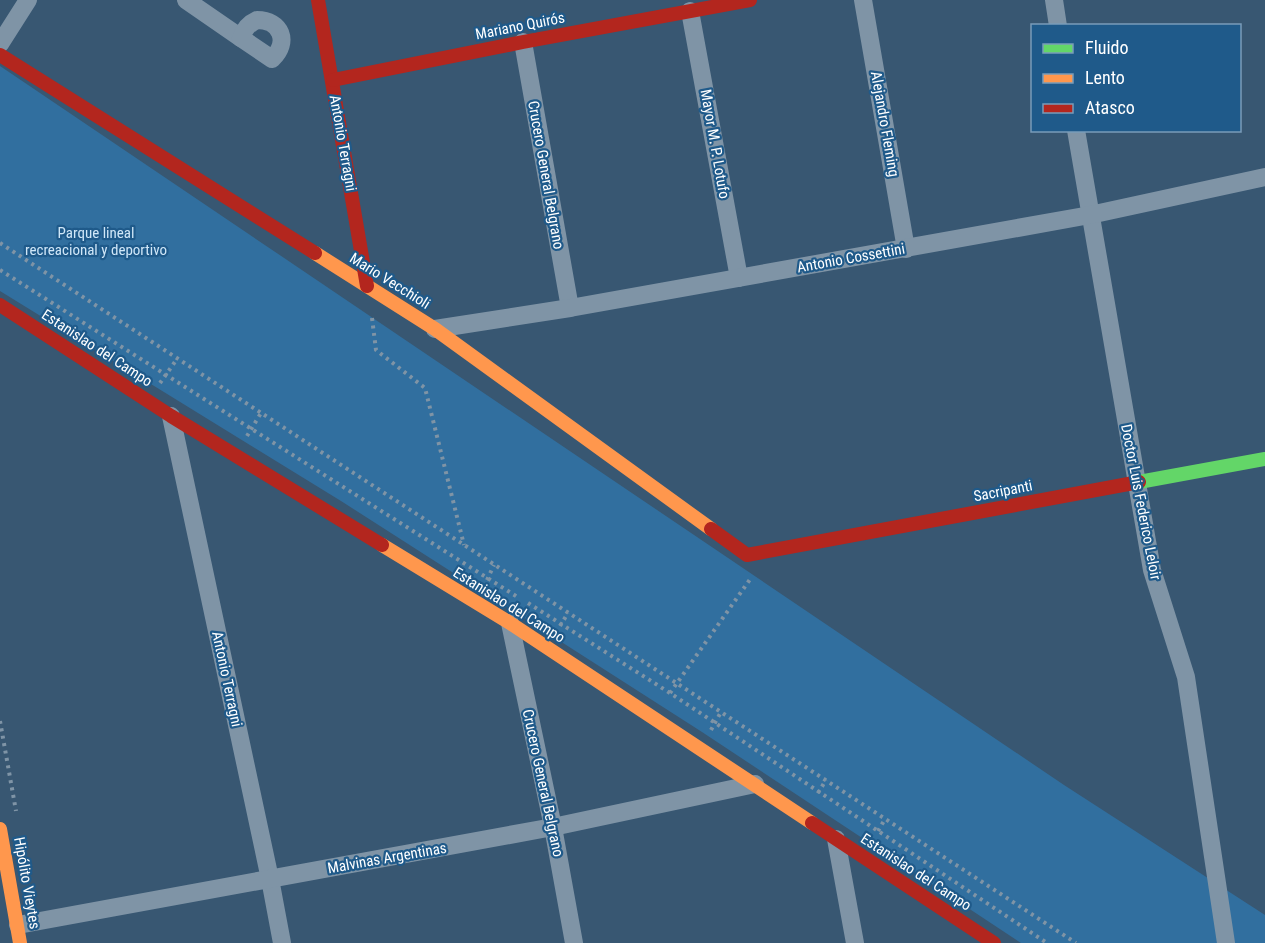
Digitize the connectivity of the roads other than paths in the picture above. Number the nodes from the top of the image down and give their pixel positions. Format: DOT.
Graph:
graph roads {
  1 [pos="28,0"];
  2 [pos="186,0"];
  3 [pos="318,0"];
  4 [pos="750,0"];
  5 [pos="863,0"];
  6 [pos="1054,0"];
  7 [pos="690,11"];
  8 [pos="1058,24"];
  9 [pos="241,38"];
  10 [pos="523,42"];
  11 [pos="0,44"];
  12 [pos="0,55"];
  13 [pos="333,80"];
  14 [pos="1076,132"];
  15 [pos="1265,177"];
  16 [pos="1090,215"];
  17 [pos="906,249"];
  18 [pos="739,278"];
  19 [pos="368,286"];
  20 [pos="0,305"];
  21 [pos="570,308"];
  22 [pos="435,329"];
  23 [pos="171,416"];
  24 [pos="1265,459"];
  25 [pos="1137,482"];
  26 [pos="747,555"];
  27 [pos="510,623"];
  28 [pos="755,784"];
  29 [pos="553,827"];
  30 [pos="0,829"];
  31 [pos="836,839"];
  32 [pos="4,875"];
  33 [pos="270,879"];
  34 [pos="19,934"];
  35 [pos="282,943"];
  36 [pos="574,943"];
  37 [pos="855,943"];
  38 [pos="994,943"];
  39 [pos="1226,943"];
  1 -- 11 [label="street"];
  2 -- 9 [label="street"];
  3 -- 13 [label="street, Antonio Terragni"];
  4 -- 7 [label="street, Mariano Quirós"];
  5 -- 17 [label="street, Alejandro Fleming"];
  6 -- 8 [label="street"];
  7 -- 10 [label="street, Mariano Quirós"];
  7 -- 18 [label="street, Mayor M. P. Lotufo"];
  10 -- 13 [label="street, Mariano Quirós"];
  10 -- 21 [label="street, Crucero General Belgrano"];
  12 -- 19 [label="street, Mario Vecchioli"];
  13 -- 19 [label="street, Antonio Terragni"];
  14 -- 16 [label="street, Doctor Luis Federico Leloir"];
  15 -- 16 [label="street, Antonio Cossettini"];
  16 -- 17 [label="street, Antonio Cossettini"];
  16 -- 25 [label="street, Doctor Luis Federico Leloir"];
  17 -- 18 [label="street, Antonio Cossettini"];
  18 -- 21 [label="street, Antonio Cossettini"];
  19 -- 22 [label="street, Mario Vecchioli"];
  20 -- 23 [label="street, Estanislao del Campo"];
  21 -- 22 [label="street, Antonio Cossettini"];
  22 -- 26 [label="street, Mario Vecchioli"];
  23 -- 27 [label="street, Estanislao del Campo"];
  23 -- 33 [label="street, Antonio Terragni"];
  24 -- 25 [label="street, Sacripanti"];
  25 -- 26 [label="street, Sacripanti"];
  25 -- 39 [label="street, Doctor Luis Federico Leloir"];
  27 -- 28 [label="street, Estanislao del Campo"];
  27 -- 29 [label="street, Crucero General Belgrano"];
  28 -- 29 [label="street, Malvinas Argentinas"];
  28 -- 31 [label="street, Estanislao del Campo"];
  29 -- 33 [label="street, Malvinas Argentinas"];
  29 -- 36 [label="street, Crucero General Belgrano"];
  30 -- 32 [label="street, Hipólito Vieytes"];
  31 -- 37 [label="street"];
  31 -- 38 [label="street, Estanislao del Campo"];
  32 -- 34 [label="street, Hipólito Vieytes"];
  33 -- 34 [label="street, Malvinas Argentinas"];
  33 -- 35 [label="street, Antonio Terragni"];
}
